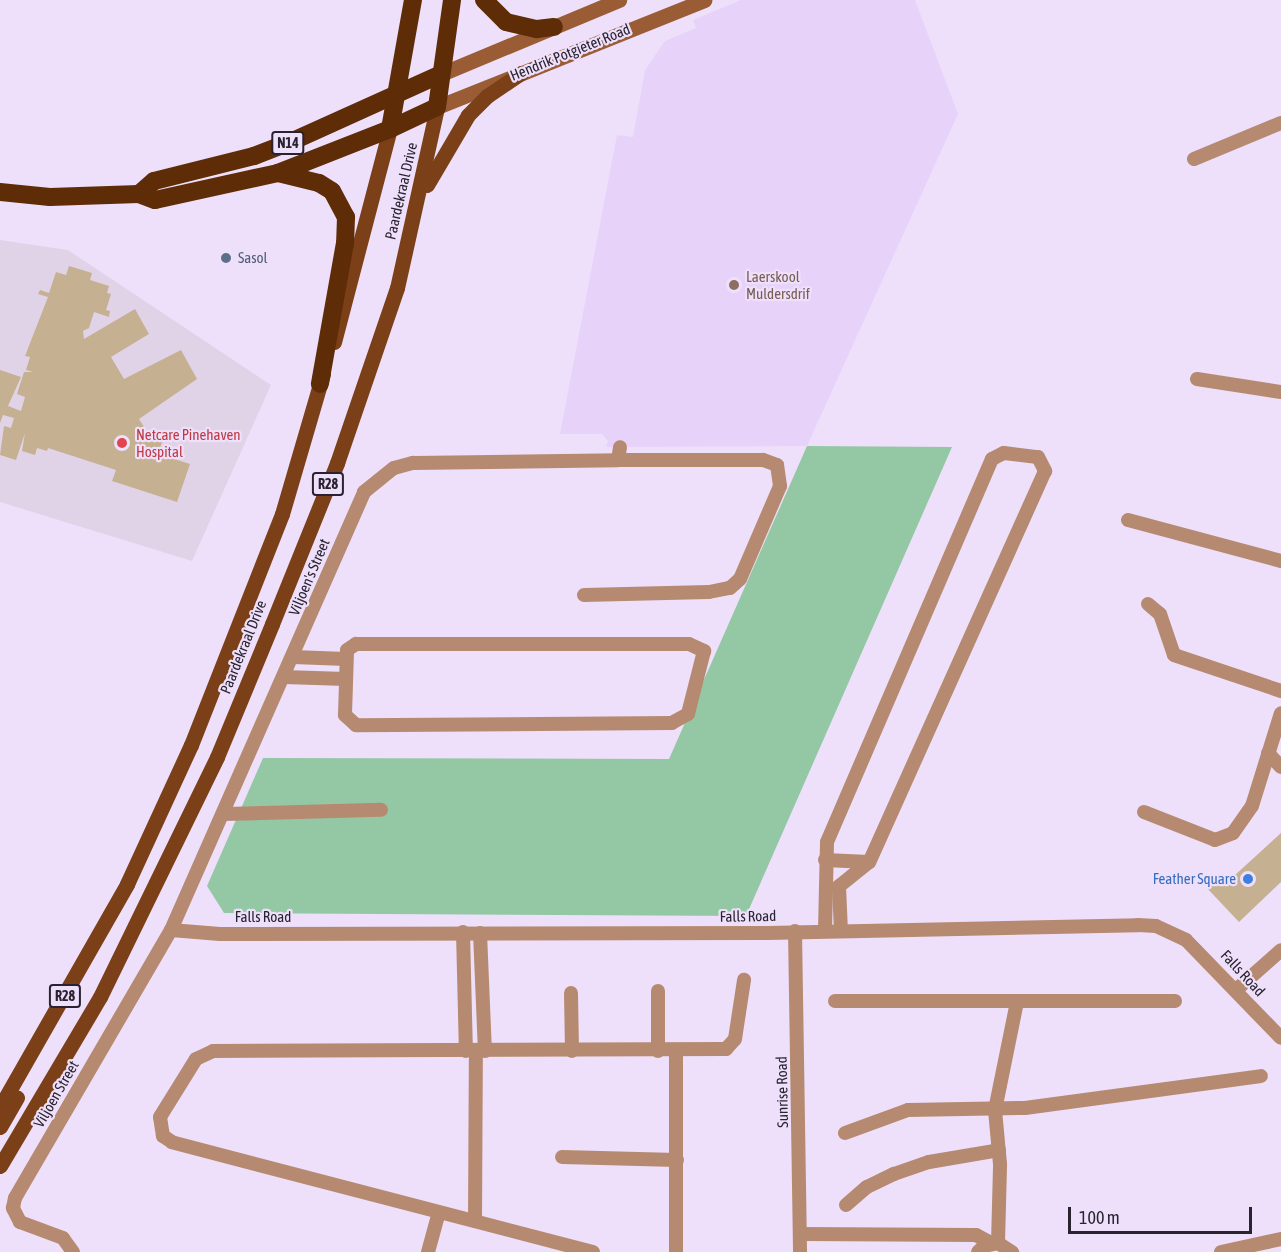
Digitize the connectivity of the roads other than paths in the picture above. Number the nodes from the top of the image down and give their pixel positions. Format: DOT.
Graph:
graph roads {
  1 [pos="413,0"];
  2 [pos="452,0"];
  3 [pos="484,0"];
  4 [pos="619,0"];
  5 [pos="704,0"];
  6 [pos="554,27"];
  7 [pos="521,72"];
  8 [pos="441,74"];
  9 [pos="399,93"];
  10 [pos="437,108"];
  11 [pos="1281,123"];
  12 [pos="390,129"];
  13 [pos="1194,159"];
  14 [pos="278,172"];
  15 [pos="0,192"];
  16 [pos="139,194"];
  17 [pos="418,204"];
  18 [pos="1197,379"];
  19 [pos="320,384"];
  20 [pos="1281,392"];
  21 [pos="1128,520"];
  22 [pos="1281,561"];
  23 [pos="584,595"];
  24 [pos="1148,604"];
  25 [pos="293,657"];
  26 [pos="346,659"];
  27 [pos="284,677"];
  28 [pos="346,679"];
  29 [pos="1281,691"];
  30 [pos="1281,713"];
  31 [pos="1268,753"];
  32 [pos="1281,767"];
  33 [pos="381,810"];
  34 [pos="1144,812"];
  35 [pos="223,814"];
  36 [pos="825,860"];
  37 [pos="869,861"];
  38 [pos="127,884"];
  39 [pos="832,904"];
  40 [pos="171,930"];
  41 [pos="841,930"];
  42 [pos="795,931"];
  43 [pos="825,931"];
  44 [pos="463,933"];
  45 [pos="480,933"];
  46 [pos="1281,950"];
  47 [pos="744,981"];
  48 [pos="1236,990"];
  49 [pos="657,991"];
  50 [pos="571,993"];
  51 [pos="482,994"];
  52 [pos="464,995"];
  53 [pos="835,1001"];
  54 [pos="1175,1001"];
  55 [pos="1017,1002"];
  56 [pos="1281,1038"];
  57 [pos="476,1051"];
  58 [pos="572,1051"];
  59 [pos="658,1051"];
  60 [pos="676,1051"];
  61 [pos="1261,1076"];
  62 [pos="0,1107"];
  63 [pos="995,1110"];
  64 [pos="0,1127"];
  65 [pos="845,1133"];
  66 [pos="999,1150"];
  67 [pos="562,1157"];
  68 [pos="677,1160"];
  69 [pos="0,1166"];
  70 [pos="846,1205"];
  71 [pos="439,1212"];
  72 [pos="475,1221"];
  73 [pos="801,1234"];
  74 [pos="1281,1239"];
  75 [pos="995,1243"];
  76 [pos="73,1252"];
  77 [pos="428,1252"];
  78 [pos="593,1252"];
  79 [pos="676,1252"];
  80 [pos="800,1252"];
  81 [pos="978,1252"];
  82 [pos="1012,1252"];
  83 [pos="1223,1252"];
  1 -- 9 [label="highway"];
  2 -- 8 [label="highway"];
  3 -- 6 [label="highway"];
  4 -- 6 [label="main road, Hendrik Potgieter Road"];
  5 -- 7 [label="main road, Hendrik Potgieter Road"];
  6 -- 8 [label="main road, Hendrik Potgieter Road"];
  7 -- 10 [label="main road, Hendrik Potgieter Road"];
  7 -- 17 [label="main road"];
  8 -- 9 [label="highway, N14"];
  8 -- 10 [label="highway"];
  9 -- 12 [label="highway"];
  9 -- 16 [label="highway, N14"];
  10 -- 12 [label="highway, N14"];
  10 -- 17 [label="main road, Paardekraal Drive / R28"];
  11 -- 13 [label="street"];
  12 -- 14 [label="highway, N14"];
  12 -- 19 [label="main road, Paardekraal Drive / R28"];
  14 -- 16 [label="highway, N14"];
  14 -- 19 [label="highway"];
  15 -- 16 [label="highway, N14"];
  17 -- 69 [label="main road, Paardekraal Drive / R28"];
  18 -- 20 [label="street"];
  19 -- 38 [label="main road, Paardekraal Drive / R28"];
  21 -- 22 [label="street"];
  23 -- 25 [label="street, Viljoen's Street"];
  24 -- 29 [label="street"];
  25 -- 26 [label="street"];
  25 -- 27 [label="street, Viljoen's Street"];
  26 -- 28 [label="street"];
  26 -- 28 [label="street"];
  27 -- 28 [label="street"];
  27 -- 35 [label="street, Viljoen's Street"];
  30 -- 31 [label="street"];
  31 -- 32 [label="street"];
  31 -- 34 [label="street"];
  33 -- 35 [label="street"];
  35 -- 40 [label="street, Viljoen's Street"];
  36 -- 37 [label="street"];
  36 -- 37 [label="street"];
  36 -- 39 [label="street"];
  37 -- 39 [label="street"];
  38 -- 62 [label="main road, Paardekraal Drive / R28"];
  38 -- 64 [label="main road"];
  39 -- 41 [label="street"];
  39 -- 43 [label="street"];
  40 -- 44 [label="street, Falls Road"];
  40 -- 76 [label="street, Viljoen Street"];
  41 -- 43 [label="street, Falls Road"];
  41 -- 48 [label="street, Falls Road"];
  42 -- 43 [label="street, Falls Road"];
  42 -- 45 [label="street, Falls Road"];
  42 -- 73 [label="street, Sunrise Road"];
  44 -- 45 [label="street, Falls Road"];
  44 -- 52 [label="street"];
  45 -- 51 [label="street"];
  46 -- 48 [label="street"];
  47 -- 60 [label="street"];
  48 -- 56 [label="street, Falls Road"];
  49 -- 59 [label="street"];
  50 -- 58 [label="street"];
  51 -- 52 [label="street"];
  51 -- 57 [label="street"];
  52 -- 57 [label="street"];
  53 -- 55 [label="street"];
  54 -- 55 [label="street"];
  55 -- 63 [label="street"];
  57 -- 58 [label="street"];
  57 -- 71 [label="street"];
  57 -- 72 [label="street"];
  58 -- 59 [label="street"];
  59 -- 60 [label="street"];
  60 -- 68 [label="street"];
  61 -- 63 [label="street"];
  63 -- 65 [label="street"];
  63 -- 66 [label="street"];
  66 -- 70 [label="street"];
  66 -- 75 [label="street"];
  67 -- 68 [label="street"];
  68 -- 79 [label="street"];
  71 -- 72 [label="street"];
  71 -- 77 [label="street"];
  72 -- 78 [label="street"];
  73 -- 75 [label="street"];
  73 -- 80 [label="street, Sunrise Road"];
  74 -- 83 [label="street"];
  75 -- 81 [label="street"];
  75 -- 82 [label="street"];
}
